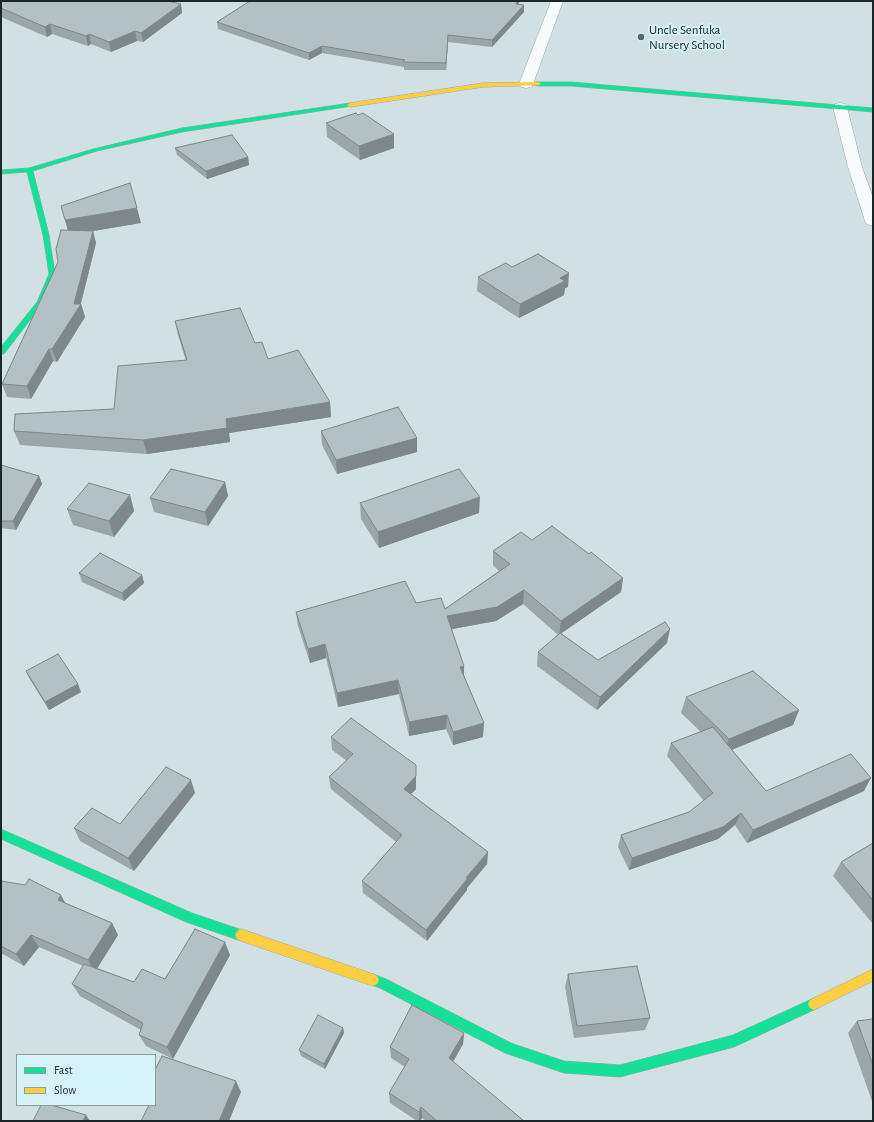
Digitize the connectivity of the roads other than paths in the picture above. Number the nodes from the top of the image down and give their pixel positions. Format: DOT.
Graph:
graph roads {
  1 [pos="557,1"];
  2 [pos="526,84"];
  3 [pos="840,107"];
  4 [pos="873,110"];
  5 [pos="30,170"];
  6 [pos="1,172"];
  7 [pos="873,221"];
  8 [pos="1,352"];
  9 [pos="1,834"];
  10 [pos="873,975"];
  1 -- 2 [label="street"];
  2 -- 3 [label="street"];
  2 -- 5 [label="street"];
  3 -- 4 [label="street"];
  3 -- 7 [label="street"];
  5 -- 6 [label="street"];
  5 -- 8 [label="street"];
  9 -- 10 [label="street"];
}
